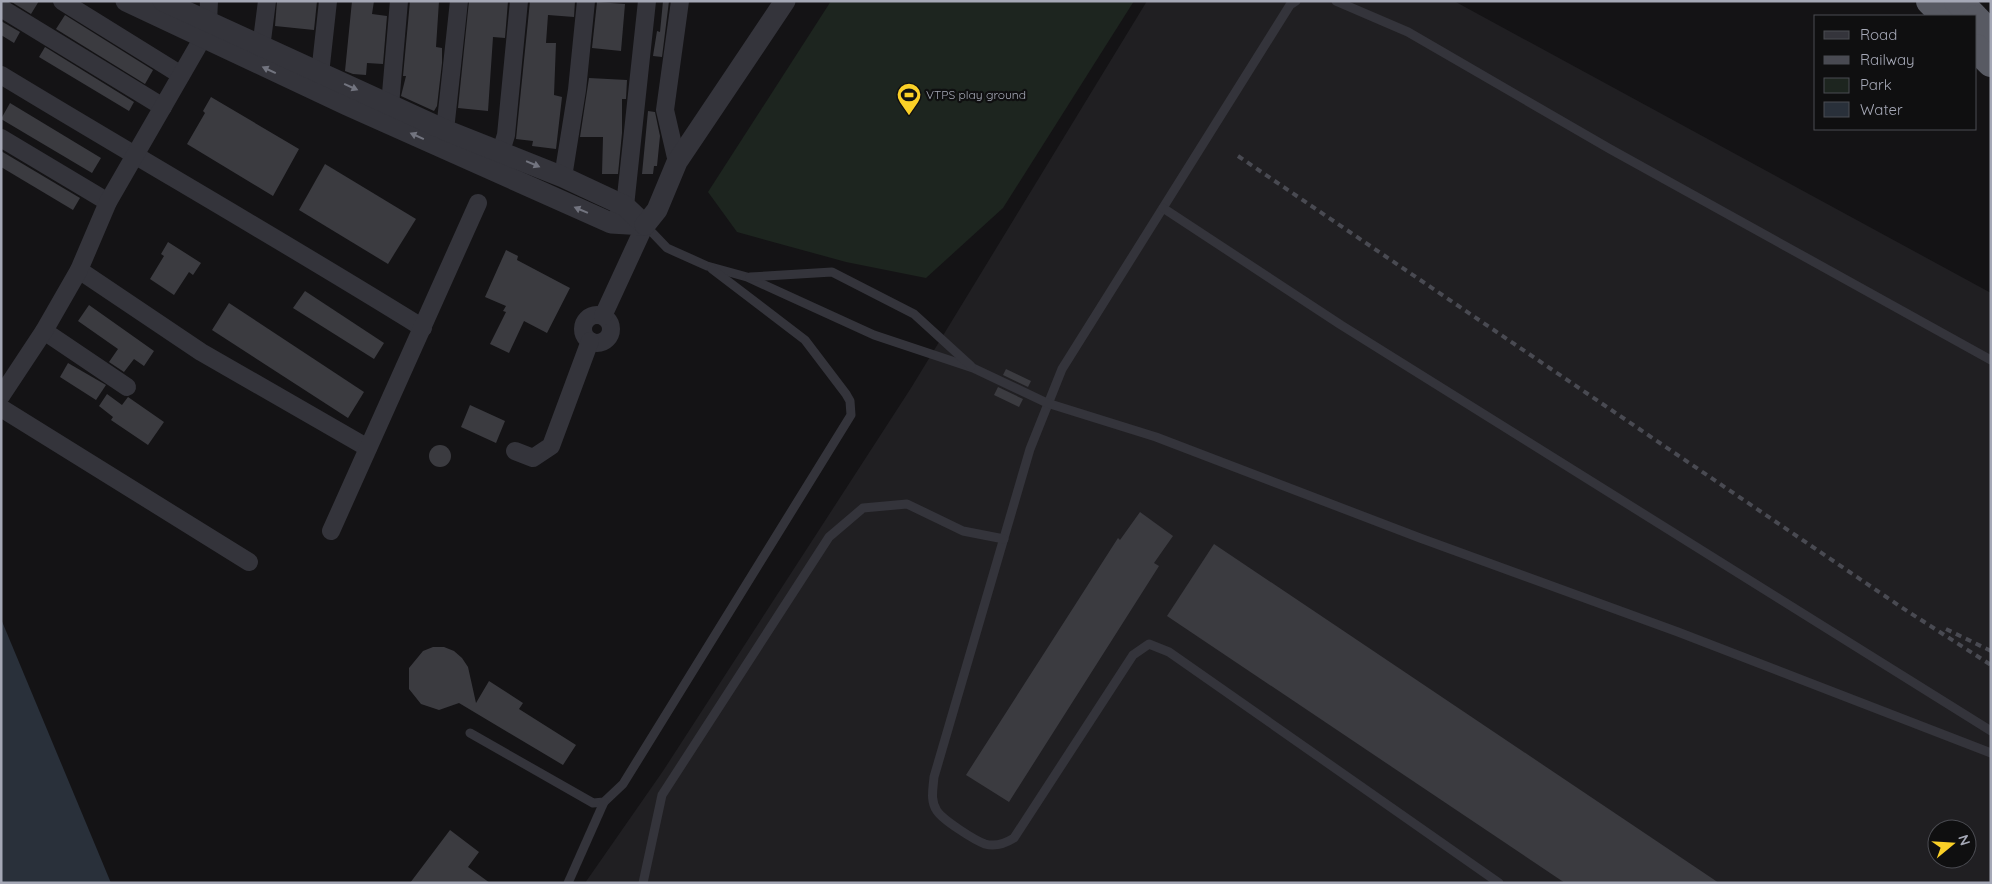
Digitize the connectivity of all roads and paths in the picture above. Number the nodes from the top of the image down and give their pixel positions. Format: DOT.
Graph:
graph roads {
  1 [pos="62,1"];
  2 [pos="126,1"];
  3 [pos="163,1"];
  4 [pos="267,1"];
  5 [pos="328,1"];
  6 [pos="399,1"];
  7 [pos="459,1"];
  8 [pos="519,1"];
  9 [pos="586,1"];
  10 [pos="647,1"];
  11 [pos="680,1"];
  12 [pos="785,1"];
  13 [pos="1296,1"];
  14 [pos="1336,1"];
  15 [pos="1930,1"];
  16 [pos="1958,1"];
  17 [pos="1,8"];
  18 [pos="1944,15"];
  19 [pos="1972,15"];
  20 [pos="1977,20"];
  21 [pos="206,21"];
  22 [pos="1991,35"];
  23 [pos="261,48"];
  24 [pos="1977,49"];
  25 [pos="1991,63"];
  26 [pos="181,74"];
  27 [pos="320,74"];
  28 [pos="1,75"];
  29 [pos="390,105"];
  30 [pos="163,107"];
  31 [pos="1,138"];
  32 [pos="442,138"];
  33 [pos="501,151"];
  34 [pos="134,156"];
  35 [pos="677,162"];
  36 [pos="563,177"];
  37 [pos="108,202"];
  38 [pos="478,203"];
  39 [pos="625,206"];
  40 [pos="1163,208"];
  41 [pos="611,223"];
  42 [pos="645,225"];
  43 [pos="707,266"];
  44 [pos="79,270"];
  45 [pos="747,277"];
  46 [pos="422,328"];
  47 [pos="44,331"];
  48 [pos="1991,360"];
  49 [pos="973,368"];
  50 [pos="127,387"];
  51 [pos="1,396"];
  52 [pos="1048,403"];
  53 [pos="1,408"];
  54 [pos="368,448"];
  55 [pos="515,451"];
  56 [pos="331,531"];
  57 [pos="1004,538"];
  58 [pos="249,562"];
  59 [pos="1991,731"];
  60 [pos="470,733"];
  61 [pos="1991,753"];
  62 [pos="604,802"];
  63 [pos="568,883"];
  64 [pos="643,883"];
  65 [pos="1499,883"];
  1 -- 26 [label="street"];
  2 -- 21 [label="street"];
  3 -- 21 [label="street"];
  4 -- 23 [label="street"];
  5 -- 27 [label="street"];
  6 -- 29 [label="street"];
  7 -- 32 [label="street"];
  8 -- 33 [label="street"];
  9 -- 36 [label="street"];
  10 -- 39 [label="street"];
  11 -- 35 [label="street"];
  12 -- 35 [label="street"];
  13 -- 40 [label="lane"];
  14 -- 48 [label="lane"];
  15 -- 18 [label="highway"];
  16 -- 19 [label="highway"];
  17 -- 30 [label="street"];
  20 -- 22 [label="highway"];
  21 -- 23 [label="street"];
  21 -- 26 [label="street"];
  32 -- 21 [label="street, one-way"];
  23 -- 27 [label="street"];
  24 -- 25 [label="highway"];
  26 -- 30 [label="street"];
  27 -- 29 [label="street, one-way"];
  28 -- 34 [label="street"];
  29 -- 32 [label="street"];
  30 -- 34 [label="street"];
  31 -- 37 [label="street"];
  32 -- 33 [label="street"];
  41 -- 32 [label="street, one-way"];
  33 -- 36 [label="street, one-way"];
  34 -- 37 [label="street"];
  34 -- 46 [label="street"];
  35 -- 42 [label="street"];
  36 -- 39 [label="street"];
  37 -- 44 [label="street"];
  38 -- 46 [label="street"];
  39 -- 41 [label="street"];
  39 -- 42 [label="street"];
  40 -- 52 [label="lane"];
  40 -- 59 [label="lane"];
  41 -- 42 [label="street"];
  42 -- 43 [label="lane"];
  42 -- 55 [label="street"];
  43 -- 45 [label="lane"];
  43 -- 62 [label="lane"];
  44 -- 47 [label="street"];
  44 -- 54 [label="street"];
  45 -- 49 [label="lane"];
  45 -- 49 [label="lane"];
  46 -- 54 [label="street"];
  47 -- 50 [label="street"];
  47 -- 51 [label="street"];
  49 -- 52 [label="lane"];
  52 -- 57 [label="lane"];
  52 -- 61 [label="lane"];
  53 -- 58 [label="street"];
  54 -- 56 [label="street"];
  57 -- 64 [label="lane"];
  57 -- 65 [label="lane"];
  60 -- 62 [label="lane"];
  62 -- 63 [label="lane"];
}
